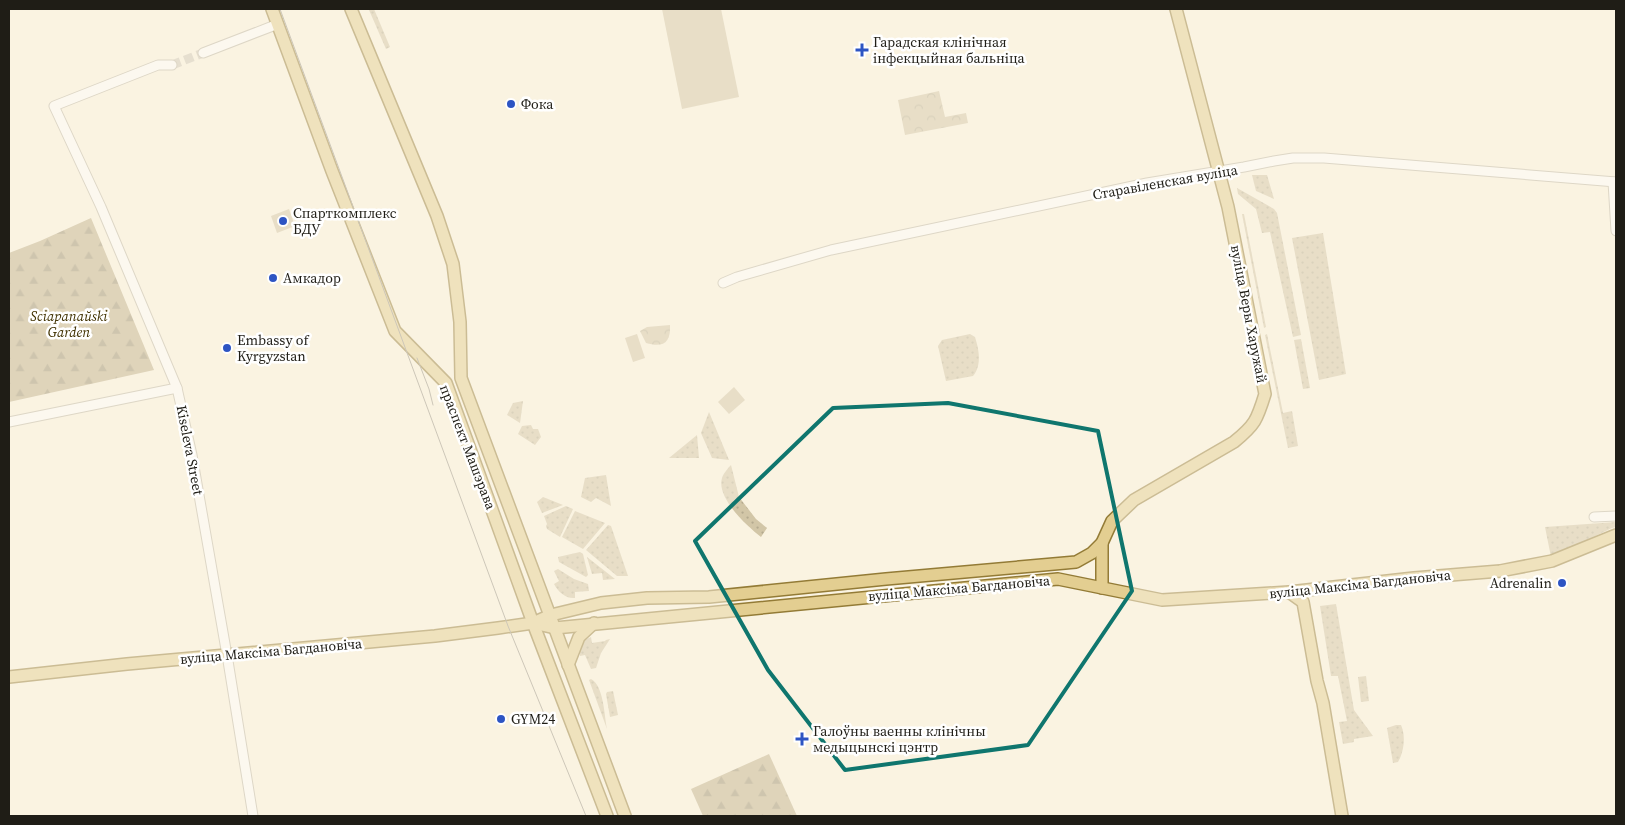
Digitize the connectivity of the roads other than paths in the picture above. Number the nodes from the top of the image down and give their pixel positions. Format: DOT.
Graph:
graph roads {
  1 [pos="272,9"];
  2 [pos="351,9"];
  3 [pos="1176,9"];
  4 [pos="278,24"];
  5 [pos="203,53"];
  6 [pos="172,65"];
  7 [pos="1220,171"];
  8 [pos="1615,182"];
  9 [pos="1616,231"];
  10 [pos="723,282"];
  11 [pos="464,384"];
  12 [pos="177,388"];
  13 [pos="449,390"];
  14 [pos="9,422"];
  15 [pos="1616,516"];
  16 [pos="1594,518"];
  17 [pos="1616,535"];
  18 [pos="1102,543"];
  19 [pos="1076,562"];
  20 [pos="829,584"];
  21 [pos="1102,588"];
  22 [pos="1317,590"];
  23 [pos="1289,592"];
  24 [pos="832,600"];
  25 [pos="551,615"];
  26 [pos="533,623"];
  27 [pos="594,623"];
  28 [pos="555,628"];
  29 [pos="226,655"];
  30 [pos="568,665"];
  31 [pos="9,677"];
  32 [pos="1323,703"];
  33 [pos="253,816"];
  34 [pos="607,816"];
  35 [pos="625,816"];
  36 [pos="1342,816"];
  1 -- 4 [label="main road, праспект Машэрава"];
  2 -- 11 [label="main road, праспект Машэрава"];
  3 -- 7 [label="main road, вуліца Веры Харужай"];
  4 -- 5 [label="street"];
  4 -- 13 [label="main road, праспект Машэрава"];
  6 -- 12 [label="street, Kiseleva Street"];
  7 -- 8 [label="street, Старавіленская вуліца"];
  7 -- 10 [label="street, Старавіленская вуліца"];
  7 -- 18 [label="main road, вуліца Веры Харужай"];
  8 -- 9 [label="street"];
  11 -- 13 [label="main road"];
  11 -- 25 [label="main road, праспект Машэрава"];
  12 -- 14 [label="street"];
  12 -- 29 [label="street, Kiseleva Street"];
  13 -- 26 [label="main road, праспект Машэрава"];
  15 -- 16 [label="street"];
  17 -- 22 [label="main road, вуліца Максіма Багдановіча"];
  18 -- 19 [label="main road, вуліца Веры Харужай"];
  18 -- 21 [label="main road"];
  19 -- 20 [label="main road, вуліца Максіма Багдановіча"];
  20 -- 24 [label="main road"];
  20 -- 25 [label="main road, вуліца Максіма Багдановіча"];
  21 -- 23 [label="main road, вуліца Максіма Багдановіча"];
  21 -- 24 [label="main road, вуліца Максіма Багдановіча"];
  22 -- 23 [label="main road, вуліца Максіма Багдановіча"];
  22 -- 32 [label="main road"];
  23 -- 32 [label="main road"];
  24 -- 27 [label="main road, вуліца Максіма Багдановіча"];
  25 -- 26 [label="main road, вуліца Максіма Багдановіча"];
  25 -- 28 [label="main road, праспект Машэрава"];
  26 -- 28 [label="main road, вуліца Максіма Багдановіча"];
  26 -- 29 [label="main road, вуліца Максіма Багдановіча"];
  26 -- 34 [label="main road, праспект Машэрава"];
  27 -- 28 [label="main road, вуліца Максіма Багдановіча"];
  27 -- 30 [label="main road"];
  28 -- 30 [label="main road, праспект Машэрава"];
  29 -- 31 [label="main road, вуліца Максіма Багдановіча"];
  29 -- 33 [label="street, Kiseleva Street"];
  30 -- 35 [label="main road, праспект Машэрава"];
  32 -- 36 [label="main road"];
}
